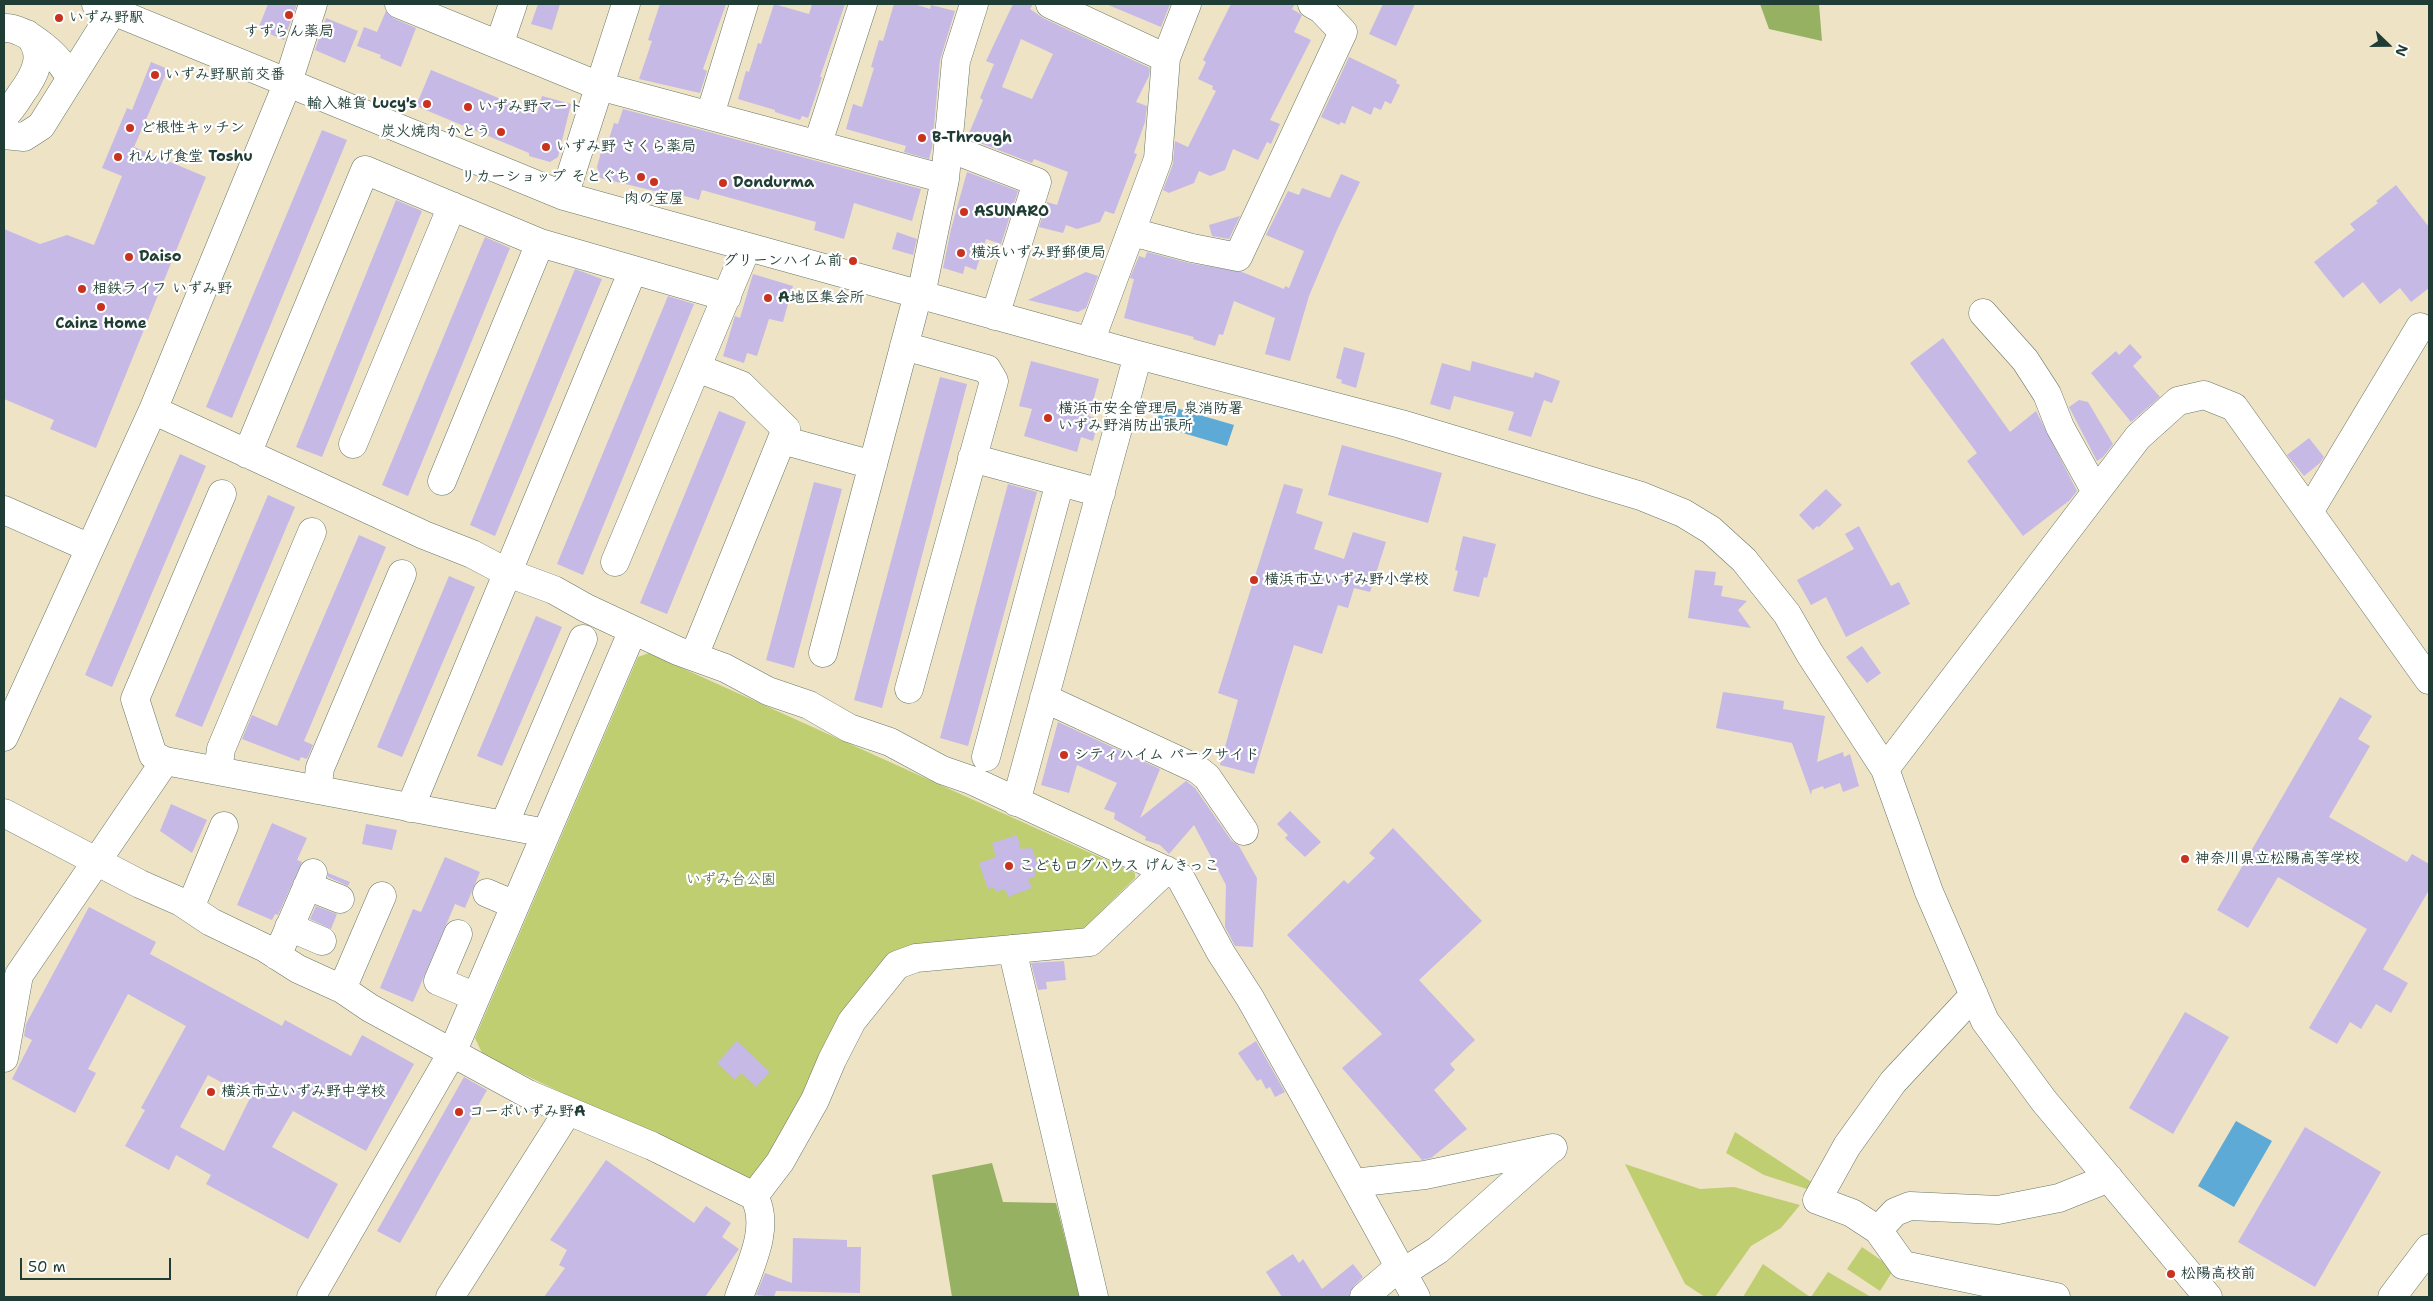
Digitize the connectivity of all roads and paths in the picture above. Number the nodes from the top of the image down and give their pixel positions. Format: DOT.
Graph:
graph roads {
  1 [pos="313,4"];
  2 [pos="513,4"];
  3 [pos="626,4"];
  4 [pos="744,4"];
  5 [pos="863,4"];
  6 [pos="974,4"];
  7 [pos="1050,4"];
  8 [pos="1187,4"];
  9 [pos="1312,4"];
  10 [pos="408,5"];
  11 [pos="104,7"];
  12 [pos="1079,10"];
  13 [pos="15,31"];
  14 [pos="500,45"];
  15 [pos="1166,58"];
  16 [pos="70,80"];
  17 [pos="288,82"];
  18 [pos="599,86"];
  19 [pos="710,115"];
  20 [pos="4,116"];
  21 [pos="4,135"];
  22 [pos="818,143"];
  23 [pos="949,148"];
  24 [pos="945,179"];
  25 [pos="564,196"];
  26 [pos="452,206"];
  27 [pos="1132,232"];
  28 [pos="540,244"];
  29 [pos="747,247"];
  30 [pos="633,270"];
  31 [pos="920,295"];
  32 [pos="727,297"];
  33 [pos="1983,313"];
  34 [pos="995,316"];
  35 [pos="2420,326"];
  36 [pos="1090,342"];
  37 [pos="904,346"];
  38 [pos="1138,355"];
  39 [pos="697,368"];
  40 [pos="153,410"];
  41 [pos="782,440"];
  42 [pos="353,444"];
  43 [pos="247,454"];
  44 [pos="972,458"];
  45 [pos="873,465"];
  46 [pos="442,481"];
  47 [pos="1060,482"];
  48 [pos="2096,492"];
  49 [pos="1100,493"];
  50 [pos="222,494"];
  51 [pos="4,510"];
  52 [pos="2309,512"];
  53 [pos="312,532"];
  54 [pos="90,548"];
  55 [pos="615,562"];
  56 [pos="508,573"];
  57 [pos="402,574"];
  58 [pos="633,630"];
  59 [pos="583,639"];
  60 [pos="823,653"];
  61 [pos="694,656"];
  62 [pos="566,678"];
  63 [pos="2429,680"];
  64 [pos="1005,688"];
  65 [pos="909,689"];
  66 [pos="605,695"];
  67 [pos="1044,699"];
  68 [pos="4,737"];
  69 [pos="986,757"];
  70 [pos="165,761"];
  71 [pos="1885,769"];
  72 [pos="218,771"];
  73 [pos="317,790"];
  74 [pos="1016,802"];
  75 [pos="410,808"];
  76 [pos="4,813"];
  77 [pos="504,825"];
  78 [pos="224,826"];
  79 [pos="1244,830"];
  80 [pos="546,833"];
  81 [pos="98,861"];
  82 [pos="1166,870"];
  83 [pos="487,892"];
  84 [pos="382,896"];
  85 [pos="340,899"];
  86 [pos="515,905"];
  87 [pos="190,908"];
  88 [pos="289,927"];
  89 [pos="458,934"];
  90 [pos="322,941"];
  91 [pos="1012,949"];
  92 [pos="277,956"];
  93 [pos="11,975"];
  94 [pos="342,989"];
  95 [pos="1974,995"];
  96 [pos="476,997"];
  97 [pos="452,1053"];
  98 [pos="4,1058"];
  99 [pos="568,1111"];
  100 [pos="2109,1178"];
  101 [pos="1353,1183"];
  102 [pos="754,1196"];
  103 [pos="1878,1230"];
  104 [pos="2429,1248"];
  105 [pos="1401,1270"];
  106 [pos="312,1297"];
  107 [pos="450,1297"];
  108 [pos="739,1297"];
  109 [pos="1094,1297"];
  110 [pos="1364,1297"];
  111 [pos="1416,1297"];
  112 [pos="2056,1297"];
  113 [pos="2204,1297"];
  114 [pos="2392,1297"];
  1 -- 17 [label="street"];
  2 -- 14 [label="street"];
  3 -- 18 [label="street"];
  4 -- 19 [label="street"];
  5 -- 22 [label="street"];
  6 -- 23 [label="street"];
  7 -- 12 [label="street"];
  8 -- 15 [label="street"];
  9 -- 27 [label="street"];
  10 -- 14 [label="street"];
  11 -- 16 [label="street"];
  11 -- 17 [label="street"];
  12 -- 15 [label="street"];
  13 -- 16 [label="street"];
  13 -- 20 [label="street"];
  14 -- 18 [label="street"];
  15 -- 27 [label="street"];
  16 -- 21 [label="street"];
  17 -- 25 [label="street"];
  17 -- 40 [label="street"];
  18 -- 19 [label="street"];
  18 -- 25 [label="street"];
  19 -- 22 [label="street"];
  22 -- 24 [label="street"];
  23 -- 24 [label="street"];
  23 -- 34 [label="street"];
  24 -- 31 [label="street"];
  25 -- 29 [label="street"];
  26 -- 28 [label="street"];
  26 -- 42 [label="street"];
  26 -- 43 [label="street"];
  27 -- 36 [label="street"];
  28 -- 30 [label="street"];
  28 -- 46 [label="street"];
  29 -- 31 [label="street"];
  29 -- 32 [label="street"];
  30 -- 32 [label="street"];
  30 -- 56 [label="street"];
  31 -- 34 [label="street"];
  31 -- 37 [label="street"];
  32 -- 39 [label="street"];
  33 -- 48 [label="street"];
  34 -- 36 [label="street"];
  35 -- 52 [label="street"];
  36 -- 38 [label="street"];
  37 -- 44 [label="street"];
  37 -- 45 [label="street"];
  38 -- 49 [label="street"];
  38 -- 71 [label="street"];
  39 -- 41 [label="street"];
  39 -- 55 [label="street"];
  40 -- 43 [label="street"];
  40 -- 54 [label="street"];
  41 -- 45 [label="street"];
  41 -- 61 [label="street"];
  43 -- 56 [label="street"];
  44 -- 47 [label="street"];
  44 -- 65 [label="street"];
  45 -- 60 [label="street"];
  47 -- 49 [label="street"];
  47 -- 64 [label="street"];
  48 -- 52 [label="street"];
  48 -- 71 [label="street"];
  49 -- 67 [label="street"];
  50 -- 70 [label="street"];
  51 -- 54 [label="street"];
  52 -- 63 [label="street"];
  53 -- 72 [label="street"];
  54 -- 68 [label="street"];
  56 -- 58 [label="street"];
  56 -- 75 [label="street"];
  57 -- 73 [label="street"];
  58 -- 61 [label="street"];
  58 -- 66 [label="street"];
  59 -- 62 [label="street"];
  61 -- 74 [label="street"];
  62 -- 66 [label="street"];
  62 -- 77 [label="street"];
  64 -- 67 [label="street"];
  64 -- 69 [label="street"];
  66 -- 80 [label="street"];
  67 -- 74 [label="street"];
  67 -- 79 [label="street"];
  70 -- 72 [label="street"];
  70 -- 81 [label="street"];
  71 -- 95 [label="street"];
  72 -- 73 [label="street"];
  73 -- 75 [label="street"];
  74 -- 82 [label="street"];
  75 -- 77 [label="street"];
  76 -- 81 [label="street"];
  77 -- 80 [label="street"];
  78 -- 87 [label="street"];
  80 -- 86 [label="street"];
  81 -- 87 [label="street"];
  81 -- 93 [label="street"];
  82 -- 91 [label="street"];
  82 -- 101 [label="street"];
  83 -- 86 [label="street"];
  84 -- 94 [label="street"];
  85 -- 88 [label="street"];
  86 -- 96 [label="street"];
  87 -- 92 [label="street"];
  88 -- 90 [label="street"];
  88 -- 92 [label="street"];
  89 -- 96 [label="street"];
  91 -- 102 [label="street"];
  91 -- 109 [label="street"];
  92 -- 94 [label="street"];
  93 -- 98 [label="street"];
  94 -- 97 [label="street"];
  95 -- 100 [label="street"];
  95 -- 103 [label="street"];
  96 -- 97 [label="street"];
  97 -- 99 [label="street"];
  97 -- 106 [label="street"];
  99 -- 102 [label="street"];
  99 -- 107 [label="street"];
  100 -- 103 [label="street"];
  100 -- 113 [label="street"];
  101 -- 105 [label="street"];
  101 -- 105 [label="street"];
  102 -- 108 [label="street"];
  103 -- 112 [label="street"];
  104 -- 114 [label="street"];
  105 -- 110 [label="street"];
  105 -- 111 [label="street"];
}
